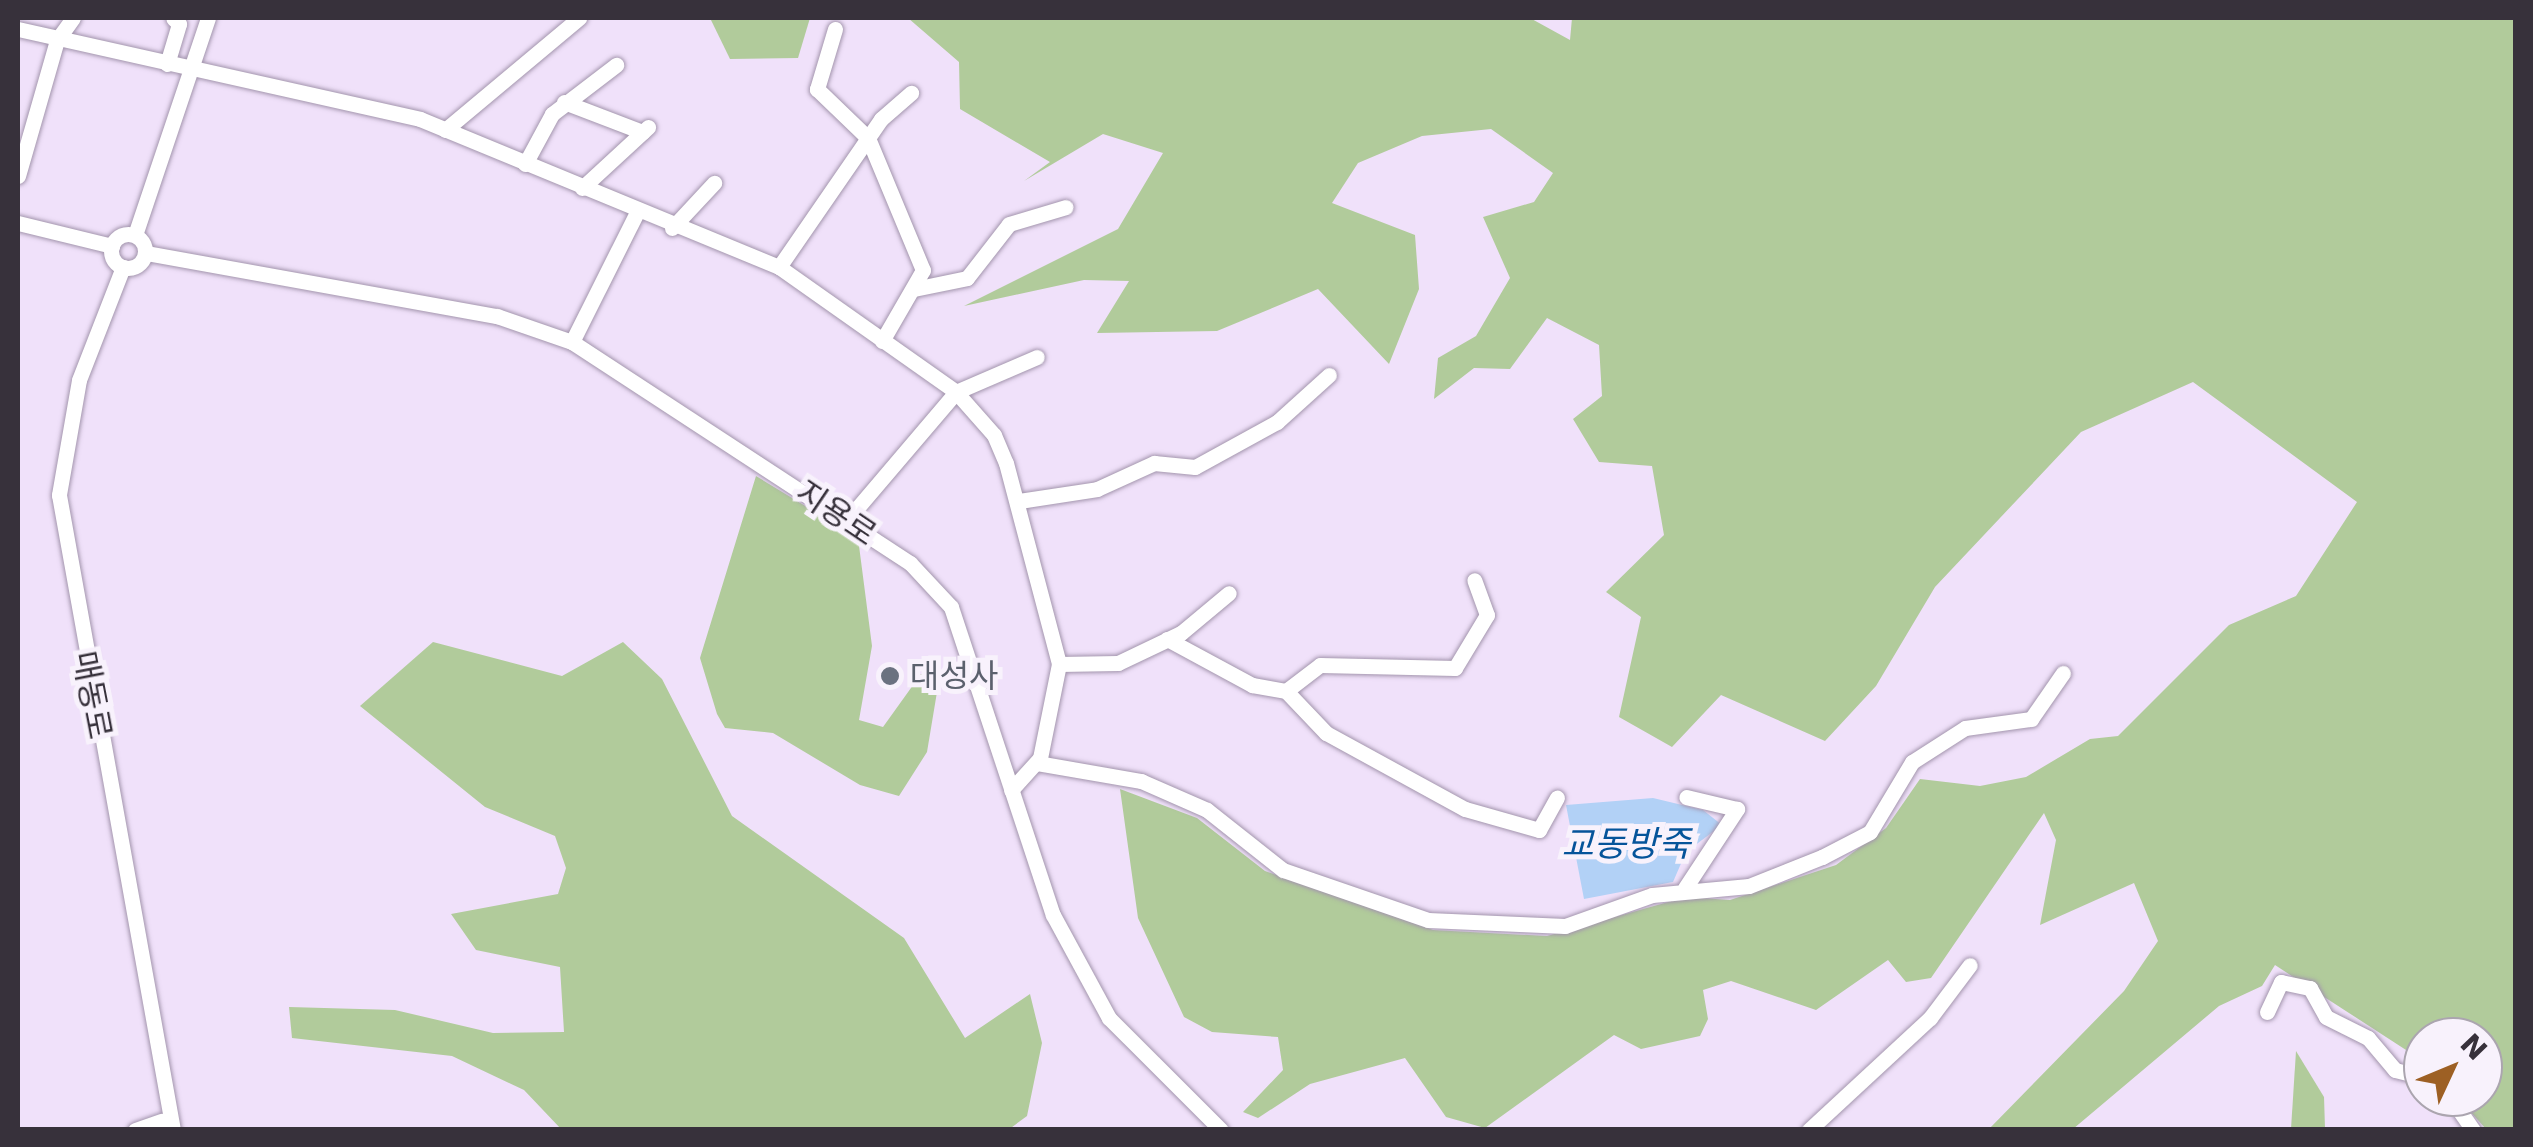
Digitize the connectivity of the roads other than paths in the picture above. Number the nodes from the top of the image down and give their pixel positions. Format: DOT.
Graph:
graph roads {
  1 [pos="73,18"];
  2 [pos="172,18"];
  3 [pos="208,18"];
  4 [pos="580,18"];
  5 [pos="18,23"];
  6 [pos="836,28"];
  7 [pos="57,40"];
  8 [pos="167,64"];
  9 [pos="616,66"];
  10 [pos="190,70"];
  11 [pos="912,93"];
  12 [pos="564,102"];
  13 [pos="26,119"];
  14 [pos="445,130"];
  15 [pos="868,138"];
  16 [pos="524,164"];
  17 [pos="18,176"];
  18 [pos="714,182"];
  19 [pos="582,188"];
  20 [pos="1066,207"];
  21 [pos="637,212"];
  22 [pos="18,223"];
  23 [pos="672,228"];
  24 [pos="135,235"];
  25 [pos="112,246"];
  26 [pos="146,253"];
  27 [pos="123,267"];
  28 [pos="779,267"];
  29 [pos="914,289"];
  30 [pos="882,341"];
  31 [pos="572,342"];
  32 [pos="1037,357"];
  33 [pos="1329,375"];
  34 [pos="956,392"];
  35 [pos="1019,501"];
  36 [pos="847,520"];
  37 [pos="1474,580"];
  38 [pos="1229,593"];
  39 [pos="1167,639"];
  40 [pos="1059,664"];
  41 [pos="2063,672"];
  42 [pos="1286,691"];
  43 [pos="1037,763"];
  44 [pos="1011,790"];
  45 [pos="1686,797"];
  46 [pos="1558,798"];
  47 [pos="1685,888"];
  48 [pos="1970,965"];
  49 [pos="2267,1012"];
  50 [pos="2403,1072"];
  51 [pos="167,1125"];
  52 [pos="135,1130"];
  53 [pos="1222,1130"];
  54 [pos="1809,1130"];
  1 -- 7 [label="street"];
  2 -- 8 [label="street"];
  3 -- 10 [label="street"];
  4 -- 14 [label="street"];
  5 -- 7 [label="street"];
  6 -- 15 [label="street"];
  7 -- 8 [label="street"];
  7 -- 13 [label="street"];
  8 -- 10 [label="street"];
  9 -- 12 [label="street"];
  10 -- 14 [label="street"];
  10 -- 24 [label="street"];
  11 -- 15 [label="street"];
  12 -- 16 [label="street"];
  12 -- 19 [label="street"];
  13 -- 17 [label="street"];
  14 -- 16 [label="street"];
  15 -- 28 [label="street"];
  15 -- 29 [label="street"];
  16 -- 19 [label="street"];
  18 -- 23 [label="street"];
  19 -- 21 [label="street"];
  20 -- 29 [label="street"];
  21 -- 23 [label="street"];
  21 -- 31 [label="street"];
  22 -- 25 [label="street"];
  23 -- 28 [label="street"];
  24 -- 25 [label="street"];
  24 -- 26 [label="street"];
  25 -- 27 [label="street"];
  26 -- 27 [label="street"];
  26 -- 31 [label="street, 지용로"];
  27 -- 51 [label="street, 매동로"];
  28 -- 30 [label="street"];
  29 -- 30 [label="street"];
  30 -- 34 [label="street"];
  31 -- 36 [label="street, 지용로"];
  32 -- 34 [label="street"];
  33 -- 35 [label="street"];
  34 -- 35 [label="street"];
  34 -- 36 [label="street"];
  35 -- 40 [label="street"];
  36 -- 44 [label="street, 지용로"];
  37 -- 42 [label="street"];
  38 -- 39 [label="street"];
  39 -- 40 [label="street"];
  39 -- 42 [label="street"];
  40 -- 43 [label="street"];
  41 -- 47 [label="street"];
  42 -- 46 [label="street"];
  43 -- 44 [label="street"];
  43 -- 47 [label="street"];
  44 -- 53 [label="street, 지용로"];
  45 -- 47 [label="street"];
  48 -- 54 [label="street"];
  49 -- 50 [label="street"];
  51 -- 52 [label="street"];
}
